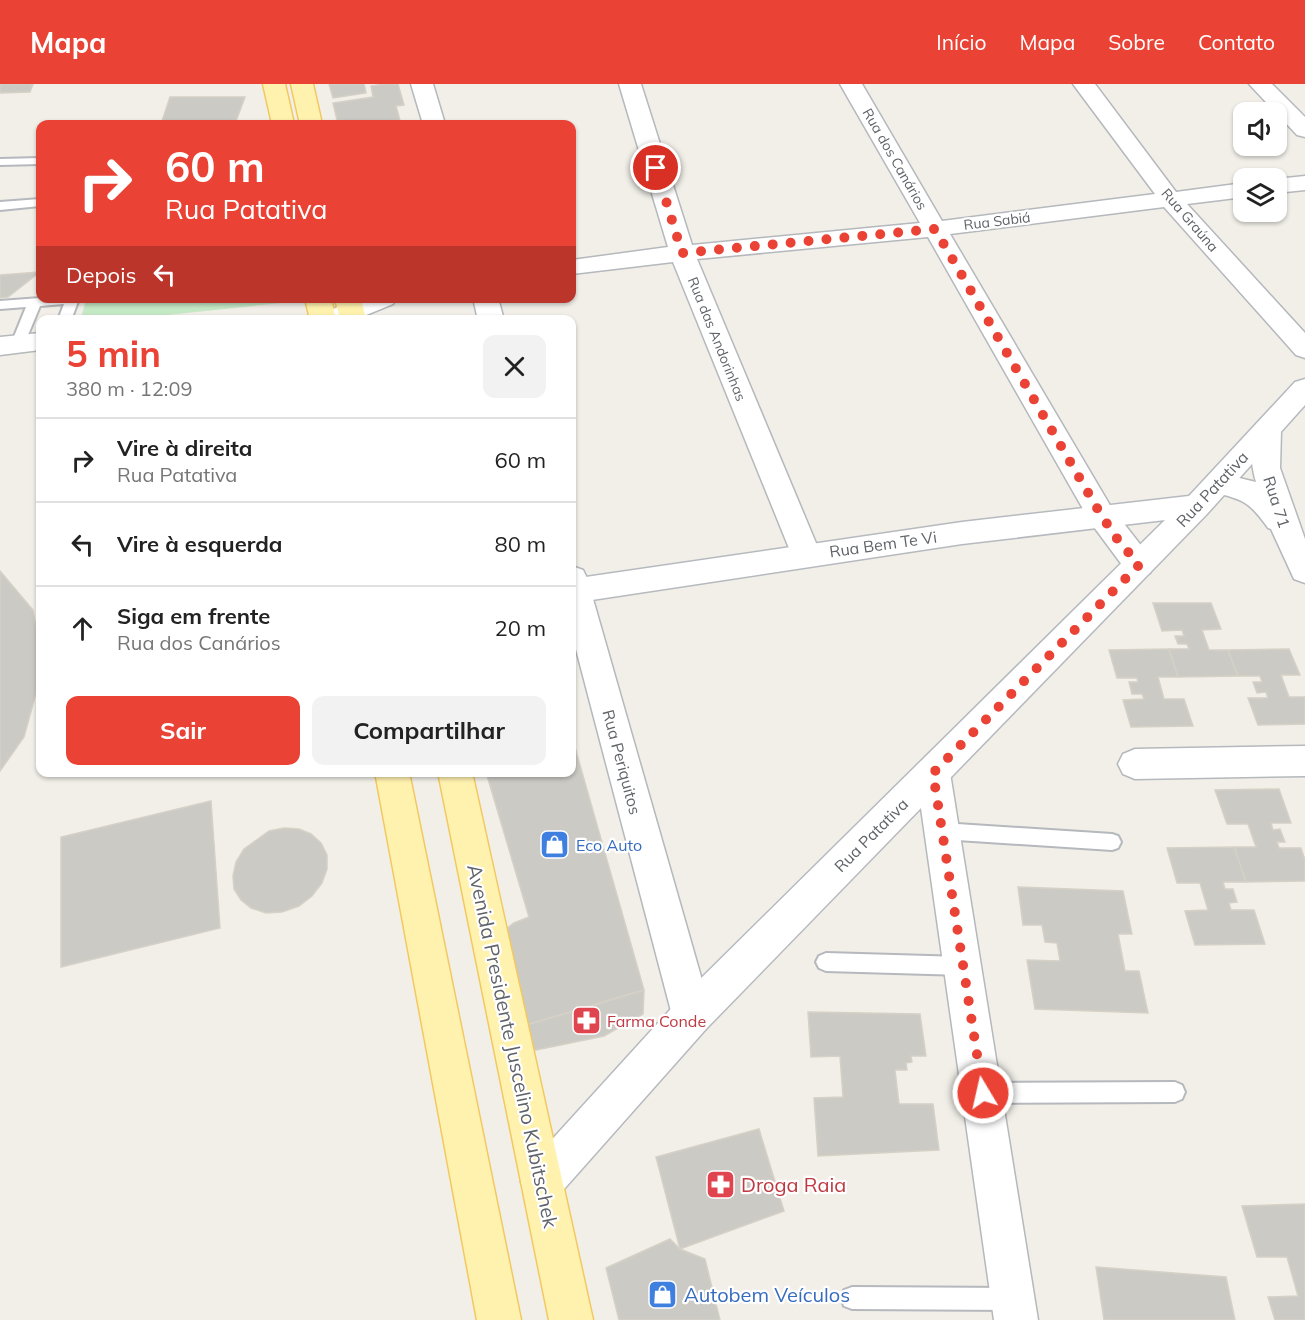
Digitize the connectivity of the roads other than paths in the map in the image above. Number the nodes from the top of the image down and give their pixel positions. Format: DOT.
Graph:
graph roads {
  1 [pos="274,84"];
  2 [pos="302,84"];
  3 [pos="422,84"];
  4 [pos="630,84"];
  5 [pos="851,84"];
  6 [pos="1084,84"];
  7 [pos="1260,84"];
  8 [pos="282,120"];
  9 [pos="310,120"];
  10 [pos="433,120"];
  11 [pos="1305,130"];
  12 [pos="36,161"];
  13 [pos="0,162"];
  14 [pos="1305,183"];
  15 [pos="1287,185"];
  16 [pos="1233,191"];
  17 [pos="1170,199"];
  18 [pos="36,203"];
  19 [pos="0,206"];
  20 [pos="935,229"];
  21 [pos="682,253"];
  22 [pos="576,266"];
  23 [pos="35,302"];
  24 [pos="370,303"];
  25 [pos="0,305"];
  26 [pos="346,312"];
  27 [pos="20,344"];
  28 [pos="1305,349"];
  29 [pos="1305,388"];
  30 [pos="1267,430"];
  31 [pos="1207,494"];
  32 [pos="1101,515"];
  33 [pos="1288,534"];
  34 [pos="806,555"];
  35 [pos="1139,565"];
  36 [pos="1305,571"];
  37 [pos="576,587"];
  38 [pos="576,598"];
  39 [pos="1305,761"];
  40 [pos="1135,764"];
  41 [pos="933,773"];
  42 [pos="394,777"];
  43 [pos="456,777"];
  44 [pos="942,831"];
  45 [pos="1112,842"];
  46 [pos="826,962"];
  47 [pos="963,966"];
  48 [pos="692,1015"];
  49 [pos="1175,1092"];
  50 [pos="983,1093"];
  51 [pos="542,1182"];
  52 [pos="852,1298"];
  53 [pos="1015,1310"];
  54 [pos="499,1320"];
  55 [pos="571,1320"];
  1 -- 8 [label="main road"];
  2 -- 9 [label="main road"];
  3 -- 10 [label="street"];
  4 -- 21 [label="street, Rua das Andorinhas"];
  5 -- 20 [label="street, Rua dos Canários"];
  6 -- 17 [label="street, Rua Graúna"];
  7 -- 11 [label="street"];
  12 -- 13 [label="lane"];
  14 -- 15 [label="street"];
  16 -- 17 [label="street, Rua Sabiá"];
  17 -- 20 [label="street, Rua Sabiá"];
  17 -- 28 [label="street, Rua Graúna"];
  18 -- 19 [label="lane"];
  20 -- 21 [label="street, Rua Sabiá"];
  20 -- 32 [label="street, Rua dos Canários"];
  21 -- 22 [label="street, Rua Sabiá"];
  21 -- 34 [label="street, Rua das Andorinhas"];
  23 -- 25 [label="lane"];
  23 -- 27 [label="lane"];
  24 -- 26 [label="street"];
  29 -- 30 [label="street, Rua Patativa"];
  30 -- 31 [label="street, Rua Patativa"];
  30 -- 33 [label="street, Rua 71"];
  31 -- 32 [label="street, Rua Bem Te Vi"];
  31 -- 33 [label="street, Rua Bem Te Vi"];
  31 -- 35 [label="street, Rua Patativa"];
  32 -- 34 [label="street, Rua Bem Te Vi"];
  32 -- 35 [label="street, Rua dos Canários"];
  33 -- 36 [label="street, Rua 71"];
  34 -- 37 [label="street, Rua Bem Te Vi"];
  35 -- 41 [label="street, Rua Patativa"];
  38 -- 48 [label="street, Rua Periquitos"];
  39 -- 40 [label="street"];
  41 -- 44 [label="street"];
  41 -- 48 [label="street, Rua Patativa"];
  42 -- 54 [label="main road"];
  43 -- 51 [label="main road, Avenida Presidente Juscelino Kubitschek"];
  44 -- 45 [label="lane"];
  44 -- 47 [label="street"];
  46 -- 47 [label="lane"];
  47 -- 50 [label="street"];
  48 -- 51 [label="street, Rua Patativa"];
  49 -- 50 [label="lane"];
  50 -- 53 [label="street"];
  51 -- 55 [label="main road, Avenida Presidente Juscelino Kubitschek"];
  52 -- 53 [label="lane"];
}
